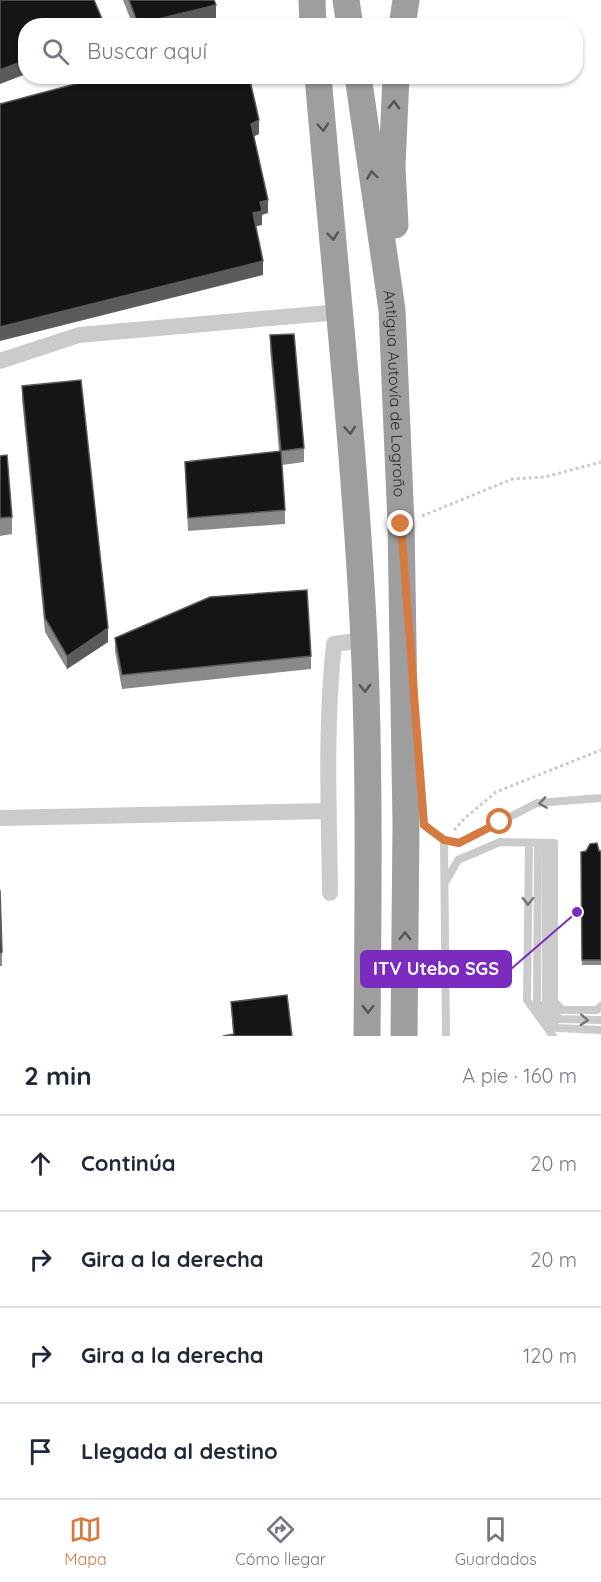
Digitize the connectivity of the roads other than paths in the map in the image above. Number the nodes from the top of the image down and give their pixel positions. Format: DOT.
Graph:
graph roads {
  1 [pos="346,0"];
  2 [pos="406,0"];
  3 [pos="349,18"];
  4 [pos="403,18"];
  5 [pos="319,84"];
  6 [pos="359,84"];
  7 [pos="396,84"];
  8 [pos="392,310"];
  9 [pos="340,312"];
  10 [pos="0,361"];
  11 [pos="401,524"];
  12 [pos="364,640"];
  13 [pos="414,686"];
  14 [pos="417,732"];
  15 [pos="601,798"];
  16 [pos="329,811"];
  17 [pos="0,818"];
  18 [pos="444,840"];
  19 [pos="538,843"];
  20 [pos="445,883"];
  21 [pos="330,893"];
  22 [pos="601,1006"];
  23 [pos="601,1020"];
  24 [pos="601,1030"];
  25 [pos="367,1036"];
  26 [pos="404,1036"];
  27 [pos="446,1036"];
  28 [pos="553,1036"];
  1 -- 3 [label="highway"];
  2 -- 4 [label="highway"];
  5 -- 9 [label="highway, one-way"];
  8 -- 6 [label="highway, Antigua Autovía de Logroño, one-way"];
  8 -- 7 [label="highway, one-way"];
  8 -- 11 [label="highway, Antigua Autovía de Logroño"];
  9 -- 10 [label="street"];
  9 -- 12 [label="highway, one-way"];
  11 -- 13 [label="lane"];
  26 -- 11 [label="highway, Antigua Autovía de Logroño, one-way"];
  12 -- 16 [label="street"];
  12 -- 25 [label="highway, one-way"];
  14 -- 18 [label="lane"];
  15 -- 18 [label="lane, one-way"];
  16 -- 17 [label="street"];
  16 -- 21 [label="street"];
  18 -- 20 [label="lane"];
  19 -- 20 [label="lane"];
  19 -- 22 [label="lane"];
  19 -- 23 [label="lane, one-way"];
  19 -- 24 [label="lane"];
  19 -- 28 [label="lane, one-way"];
  20 -- 27 [label="lane"];
}
